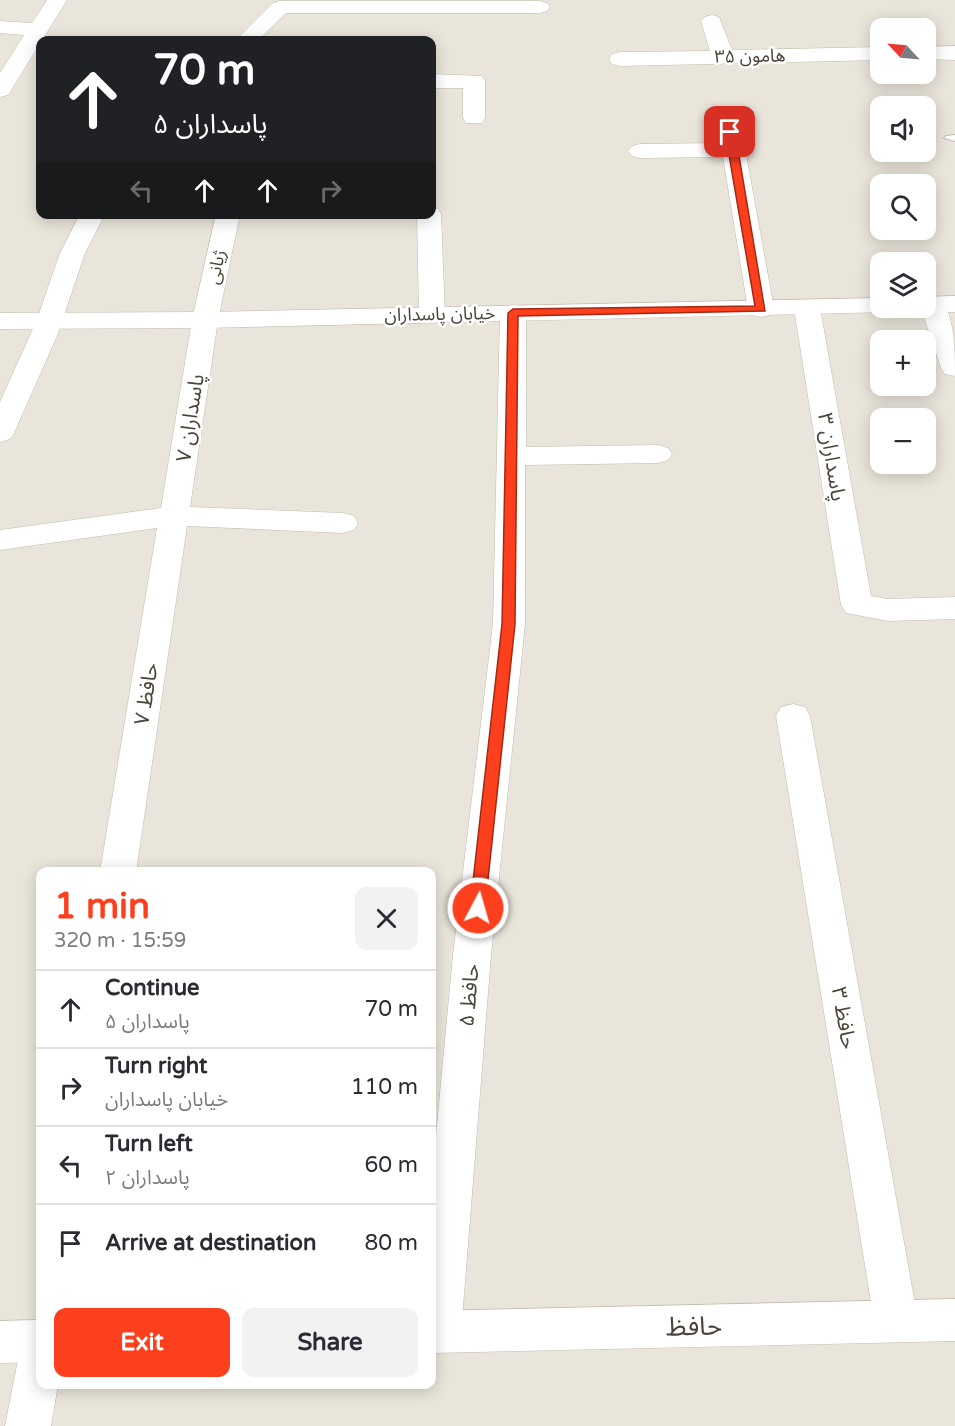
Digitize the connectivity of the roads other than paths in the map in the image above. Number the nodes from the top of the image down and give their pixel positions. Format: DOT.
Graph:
graph roads {
  1 [pos="57,0"];
  2 [pos="282,3"];
  3 [pos="540,7"];
  4 [pos="712,21"];
  5 [pos="0,27"];
  6 [pos="37,30"];
  7 [pos="250,36"];
  8 [pos="270,36"];
  9 [pos="936,53"];
  10 [pos="955,53"];
  11 [pos="870,54"];
  12 [pos="723,57"];
  13 [pos="621,59"];
  14 [pos="436,81"];
  15 [pos="0,90"];
  16 [pos="474,118"];
  17 [pos="640,151"];
  18 [pos="90,219"];
  19 [pos="227,219"];
  20 [pos="429,219"];
  21 [pos="938,304"];
  22 [pos="870,306"];
  23 [pos="807,308"];
  24 [pos="761,309"];
  25 [pos="513,313"];
  26 [pos="432,315"];
  27 [pos="49,320"];
  28 [pos="205,320"];
  29 [pos="0,321"];
  30 [pos="955,368"];
  31 [pos="0,433"];
  32 [pos="658,454"];
  33 [pos="511,456"];
  34 [pos="174,516"];
  35 [pos="343,524"];
  36 [pos="0,540"];
  37 [pos="955,608"];
  38 [pos="792,716"];
  39 [pos="119,867"];
  40 [pos="955,1320"];
  41 [pos="896,1321"];
  42 [pos="436,1332"];
  43 [pos="36,1341"];
  44 [pos="0,1342"];
  45 [pos="36,1382"];
  46 [pos="28,1426"];
  1 -- 6 [label="street"];
  2 -- 3 [label="street"];
  2 -- 7 [label="street"];
  2 -- 8 [label="street"];
  4 -- 12 [label="street"];
  5 -- 6 [label="street"];
  6 -- 15 [label="street"];
  9 -- 10 [label="street"];
  11 -- 12 [label="street, هامون ۳۵"];
  12 -- 13 [label="street, هامون ۳۵"];
  14 -- 16 [label="street"];
  17 -- 24 [label="street"];
  18 -- 27 [label="street"];
  19 -- 28 [label="street, ژیانی"];
  20 -- 26 [label="street"];
  21 -- 30 [label="street"];
  22 -- 23 [label="street, خیابان پاسداران"];
  23 -- 24 [label="street, خیابان پاسداران"];
  23 -- 37 [label="street, پاسداران ۳"];
  24 -- 25 [label="street, خیابان پاسداران"];
  25 -- 26 [label="street, خیابان پاسداران"];
  25 -- 33 [label="street, حافظ ۵"];
  26 -- 28 [label="street, خیابان پاسداران"];
  27 -- 28 [label="street, خیابان پاسداران"];
  27 -- 29 [label="street, خیابان پاسداران"];
  27 -- 31 [label="street"];
  28 -- 34 [label="street, پاسداران ۷"];
  32 -- 33 [label="street"];
  33 -- 42 [label="street, حافظ ۵"];
  34 -- 35 [label="street"];
  34 -- 36 [label="street"];
  34 -- 39 [label="street, حافظ ۷"];
  38 -- 41 [label="street, حافظ ۳"];
  40 -- 41 [label="street, حافظ"];
  41 -- 42 [label="street, حافظ"];
  43 -- 44 [label="street"];
  45 -- 46 [label="street"];
}
